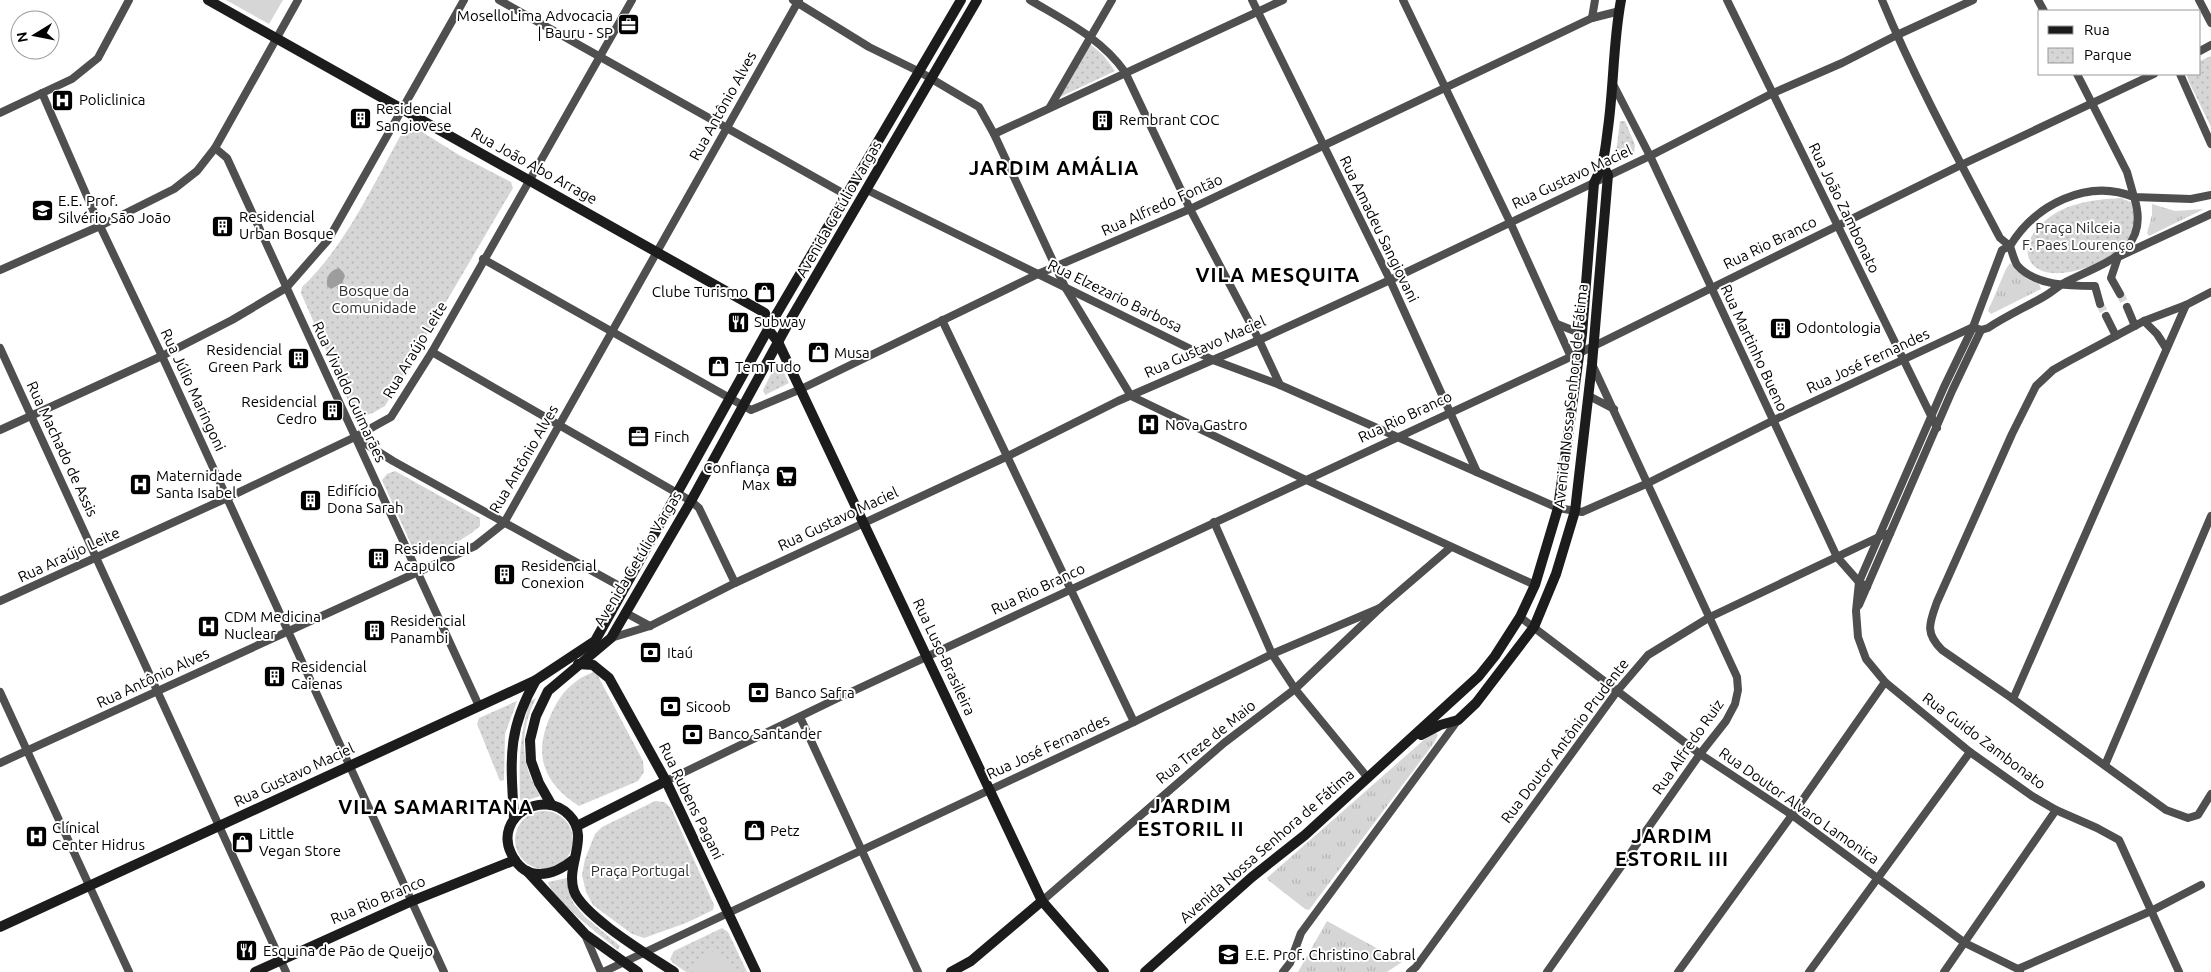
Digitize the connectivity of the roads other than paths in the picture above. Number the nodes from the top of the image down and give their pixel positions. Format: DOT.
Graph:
graph roads {
  1 [pos="129,0"];
  2 [pos="208,0"];
  3 [pos="298,0"];
  4 [pos="464,0"];
  5 [pos="499,0"];
  6 [pos="632,0"];
  7 [pos="962,0"];
  8 [pos="977,0"];
  9 [pos="1030,0"];
  10 [pos="1112,0"];
  11 [pos="1252,0"];
  12 [pos="1283,0"];
  13 [pos="1403,0"];
  14 [pos="1595,0"];
  15 [pos="1727,0"];
  16 [pos="1882,0"];
  17 [pos="1973,0"];
  18 [pos="2199,0"];
  19 [pos="796,1"];
  20 [pos="1621,2"];
  21 [pos="1259,12"];
  22 [pos="1592,18"];
  23 [pos="2211,23"];
  24 [pos="1897,35"];
  25 [pos="1089,36"];
  26 [pos="276,39"];
  27 [pos="600,57"];
  28 [pos="920,72"];
  29 [pos="1124,72"];
  30 [pos="2078,75"];
  31 [pos="2152,75"];
  32 [pos="2180,75"];
  33 [pos="932,79"];
  34 [pos="1614,86"];
  35 [pos="1446,89"];
  36 [pos="42,93"];
  37 [pos="1771,94"];
  38 [pos="2092,103"];
  39 [pos="1050,107"];
  40 [pos="403,110"];
  41 [pos="0,113"];
  42 [pos="725,129"];
  43 [pos="994,134"];
  44 [pos="1323,144"];
  45 [pos="2211,144"];
  46 [pos="215,148"];
  47 [pos="1650,156"];
  48 [pos="1961,164"];
  49 [pos="1605,171"];
  50 [pos="528,180"];
  51 [pos="1594,183"];
  52 [pos="867,190"];
  53 [pos="2211,195"];
  54 [pos="848,196"];
  55 [pos="2134,197"];
  56 [pos="1190,209"];
  57 [pos="2211,214"];
  58 [pos="1510,222"];
  59 [pos="100,226"];
  60 [pos="1838,226"];
  61 [pos="2010,246"];
  62 [pos="658,252"];
  63 [pos="2118,257"];
  64 [pos="483,259"];
  65 [pos="1056,267"];
  66 [pos="0,270"];
  67 [pos="1038,274"];
  68 [pos="2111,278"];
  69 [pos="1390,280"];
  70 [pos="2062,284"];
  71 [pos="2096,286"];
  72 [pos="1065,287"];
  73 [pos="286,288"];
  74 [pos="1711,289"];
  75 [pos="2211,292"];
  76 [pos="2120,294"];
  77 [pos="2100,304"];
  78 [pos="2186,305"];
  79 [pos="2126,307"];
  80 [pos="765,313"];
  81 [pos="776,315"];
  82 [pos="2106,316"];
  83 [pos="942,320"];
  84 [pos="789,322"];
  85 [pos="2144,322"];
  86 [pos="1557,324"];
  87 [pos="2135,326"];
  88 [pos="1973,327"];
  89 [pos="768,329"];
  90 [pos="1982,330"];
  91 [pos="612,332"];
  92 [pos="1582,334"];
  93 [pos="2116,336"];
  94 [pos="1259,340"];
  95 [pos="778,342"];
  96 [pos="1594,346"];
  97 [pos="0,348"];
  98 [pos="2166,348"];
  99 [pos="432,352"];
  100 [pos="1574,355"];
  101 [pos="162,356"];
  102 [pos="1903,358"];
  103 [pos="1213,360"];
  104 [pos="1592,364"];
  105 [pos="1280,385"];
  106 [pos="1944,387"];
  107 [pos="801,389"];
  108 [pos="1952,391"];
  109 [pos="1131,396"];
  110 [pos="1589,396"];
  111 [pos="730,398"];
  112 [pos="744,406"];
  113 [pos="1614,409"];
  114 [pos="1451,411"];
  115 [pos="31,416"];
  116 [pos="1932,417"];
  117 [pos="1772,421"];
  118 [pos="559,426"];
  119 [pos="1937,428"];
  120 [pos="0,430"];
  121 [pos="355,437"];
  122 [pos="1398,437"];
  123 [pos="1008,456"];
  124 [pos="1477,472"];
  125 [pos="1304,480"];
  126 [pos="1646,484"];
  127 [pos="676,493"];
  128 [pos="1902,495"];
  129 [pos="227,498"];
  130 [pos="691,501"];
  131 [pos="1558,508"];
  132 [pos="1575,511"];
  133 [pos="2211,516"];
  134 [pos="1214,522"];
  135 [pos="504,523"];
  136 [pos="865,523"];
  137 [pos="1890,533"];
  138 [pos="1881,536"];
  139 [pos="1451,547"];
  140 [pos="96,557"];
  141 [pos="1837,557"];
  142 [pos="417,572"];
  143 [pos="1859,582"];
  144 [pos="735,583"];
  145 [pos="1535,585"];
  146 [pos="1867,587"];
  147 [pos="623,588"];
  148 [pos="1072,590"];
  149 [pos="0,601"];
  150 [pos="1380,608"];
  151 [pos="1856,611"];
  152 [pos="626,613"];
  153 [pos="1710,616"];
  154 [pos="1520,617"];
  155 [pos="650,626"];
  156 [pos="1340,626"];
  157 [pos="1534,628"];
  158 [pos="289,631"];
  159 [pos="610,638"];
  160 [pos="595,640"];
  161 [pos="1346,640"];
  162 [pos="1272,654"];
  163 [pos="928,657"];
  164 [pos="578,664"];
  165 [pos="536,680"];
  166 [pos="1885,682"];
  167 [pos="1295,690"];
  168 [pos="1618,690"];
  169 [pos="158,691"];
  170 [pos="0,692"];
  171 [pos="2013,699"];
  172 [pos="479,706"];
  173 [pos="1446,706"];
  174 [pos="800,717"];
  175 [pos="1455,721"];
  176 [pos="1134,722"];
  177 [pos="1407,742"];
  178 [pos="26,752"];
  179 [pos="1970,752"];
  180 [pos="1700,754"];
  181 [pos="0,763"];
  182 [pos="2105,765"];
  183 [pos="350,766"];
  184 [pos="1368,778"];
  185 [pos="666,781"];
  186 [pos="989,790"];
  187 [pos="2211,794"];
  188 [pos="551,804"];
  189 [pos="2056,810"];
  190 [pos="1792,815"];
  191 [pos="514,819"];
  192 [pos="577,826"];
  193 [pos="218,827"];
  194 [pos="862,850"];
  195 [pos="574,859"];
  196 [pos="515,860"];
  197 [pos="526,870"];
  198 [pos="1877,877"];
  199 [pos="89,885"];
  200 [pos="2201,885"];
  201 [pos="412,901"];
  202 [pos="1042,901"];
  203 [pos="2151,911"];
  204 [pos="729,914"];
  205 [pos="0,927"];
  206 [pos="585,934"];
  207 [pos="1965,943"];
  208 [pos="644,952"];
  209 [pos="280,960"];
  210 [pos="624,962"];
  211 [pos="1413,970"];
  212 [pos="2019,970"];
  213 [pos="129,972"];
  214 [pos="255,972"];
  215 [pos="286,972"];
  216 [pos="444,972"];
  217 [pos="602,972"];
  218 [pos="638,972"];
  219 [pos="674,972"];
  220 [pos="756,972"];
  221 [pos="918,972"];
  222 [pos="951,972"];
  223 [pos="1104,972"];
  224 [pos="1145,972"];
  225 [pos="1283,972"];
  226 [pos="1547,972"];
  227 [pos="1678,972"];
  228 [pos="1809,972"];
  229 [pos="1944,972"];
  230 [pos="2179,972"];
  1 -- 36 [label="street"];
  2 -- 26 [label="street, Rua João Abo Arrage"];
  3 -- 26 [label="street"];
  4 -- 40 [label="street"];
  5 -- 27 [label="street"];
  6 -- 27 [label="street, Rua Araújo Leite"];
  7 -- 28 [label="street, Avenida Getúlio Vargas"];
  8 -- 33 [label="street, Avenida Getúlio Vargas"];
  9 -- 25 [label="street"];
  10 -- 25 [label="street"];
  11 -- 21 [label="street, Rua Amadeu Sangiovani"];
  12 -- 21 [label="street"];
  13 -- 35 [label="street"];
  14 -- 22 [label="street"];
  15 -- 37 [label="street, Rua João Zambonato"];
  16 -- 24 [label="street"];
  17 -- 24 [label="street, Rua Gustavo Maciel"];
  18 -- 23 [label="street"];
  19 -- 28 [label="street"];
  19 -- 42 [label="street, Rua Antônio Alves"];
  20 -- 22 [label="street, Rua Alfredo Fontão"];
  20 -- 34 [label="street, Avenida Nossa Senhora de Fátima"];
  21 -- 29 [label="street"];
  21 -- 44 [label="street, Rua Amadeu Sangiovani"];
  22 -- 35 [label="street, Rua Alfredo Fontão"];
  24 -- 37 [label="street, Rua Gustavo Maciel"];
  24 -- 48 [label="street"];
  25 -- 29 [label="street"];
  25 -- 39 [label="street"];
  26 -- 40 [label="street, Rua João Abo Arrage"];
  26 -- 46 [label="street"];
  27 -- 42 [label="street"];
  27 -- 50 [label="street, Rua Araújo Leite"];
  28 -- 33 [label="street"];
  28 -- 54 [label="street, Avenida Getúlio Vargas"];
  29 -- 39 [label="street"];
  29 -- 56 [label="street"];
  30 -- 38 [label="street"];
  31 -- 38 [label="street, Rua Rio Branco"];
  32 -- 45 [label="street"];
  33 -- 43 [label="street"];
  33 -- 52 [label="street, Avenida Getúlio Vargas"];
  34 -- 47 [label="street, Rua Martinho Bueno"];
  34 -- 49 [label="street, Avenida Nossa Senhora de Fátima"];
  35 -- 44 [label="street, Rua Alfredo Fontão"];
  35 -- 58 [label="street"];
  36 -- 41 [label="street"];
  36 -- 59 [label="street, Rua Júlio Maringoni"];
  37 -- 47 [label="street, Rua Gustavo Maciel"];
  37 -- 60 [label="street, Rua João Zambonato"];
  38 -- 48 [label="street, Rua Rio Branco"];
  38 -- 55 [label="street"];
  39 -- 43 [label="street"];
  40 -- 50 [label="street, Rua João Abo Arrage"];
  40 -- 73 [label="street"];
  42 -- 54 [label="street"];
  42 -- 62 [label="street, Rua Antônio Alves"];
  43 -- 65 [label="street"];
  44 -- 56 [label="street, Rua Alfredo Fontão"];
  44 -- 69 [label="street, Rua Amadeu Sangiovani"];
  46 -- 59 [label="street"];
  46 -- 73 [label="street, Rua Vivaldo Guimarães"];
  47 -- 49 [label="street, Rua Gustavo Maciel"];
  47 -- 74 [label="street, Rua Martinho Bueno"];
  48 -- 60 [label="street, Rua Rio Branco"];
  48 -- 61 [label="street"];
  49 -- 51 [label="street, Avenida Nossa Senhora de Fátima"];
  49 -- 96 [label="street, Avenida Nossa Senhora de Fátima"];
  50 -- 62 [label="street, Rua João Abo Arrage"];
  50 -- 64 [label="street, Rua Araújo Leite"];
  51 -- 58 [label="street, Rua Gustavo Maciel"];
  51 -- 92 [label="street, Avenida Nossa Senhora de Fátima"];
  52 -- 67 [label="street, Rua Elzezario Barbosa"];
  52 -- 84 [label="street, Avenida Getúlio Vargas"];
  53 -- 55 [label="street"];
  54 -- 81 [label="street, Avenida Getúlio Vargas"];
  55 -- 61 [label="street"];
  55 -- 63 [label="street"];
  56 -- 65 [label="street, Rua Alfredo Fontão"];
  56 -- 94 [label="street"];
  57 -- 63 [label="street"];
  58 -- 69 [label="street, Rua Gustavo Maciel"];
  58 -- 86 [label="street"];
  59 -- 66 [label="street"];
  59 -- 101 [label="street, Rua Júlio Maringoni"];
  60 -- 74 [label="street, Rua Rio Branco"];
  60 -- 102 [label="street, Rua João Zambonato"];
  61 -- 70 [label="street"];
  61 -- 88 [label="street, Rua Guido Zambonato"];
  62 -- 80 [label="street, Rua João Abo Arrage"];
  62 -- 91 [label="street, Rua Antônio Alves"];
  63 -- 68 [label="street"];
  63 -- 70 [label="street"];
  64 -- 91 [label="street"];
  64 -- 99 [label="street, Rua Araújo Leite"];
  65 -- 67 [label="street, Rua Alfredo Fontão"];
  65 -- 72 [label="street"];
  67 -- 72 [label="street, Rua Elzezario Barbosa"];
  67 -- 83 [label="street, Rua Alfredo Fontão"];
  68 -- 71 [label="street"];
  68 -- 76 [label="street"];
  69 -- 94 [label="street, Rua Gustavo Maciel"];
  69 -- 114 [label="street, Rua Amadeu Sangiovani"];
  70 -- 71 [label="street"];
  70 -- 90 [label="street"];
  71 -- 77 [label="street"];
  72 -- 103 [label="street, Rua Elzezario Barbosa"];
  72 -- 109 [label="street"];
  73 -- 101 [label="street"];
  73 -- 121 [label="street, Rua Vivaldo Guimarães"];
  74 -- 96 [label="street, Rua Rio Branco"];
  74 -- 117 [label="street, Rua Martinho Bueno"];
  75 -- 78 [label="street"];
  78 -- 85 [label="street"];
  78 -- 98 [label="street"];
  79 -- 87 [label="street"];
  80 -- 81 [label="street, Rua João Abo Arrage"];
  80 -- 89 [label="street"];
  81 -- 84 [label="street, Rua João Abo Arrage"];
  81 -- 89 [label="street, Avenida Getúlio Vargas"];
  82 -- 93 [label="street"];
  83 -- 107 [label="street, Rua Alfredo Fontão"];
  83 -- 123 [label="street"];
  84 -- 95 [label="street, Avenida Getúlio Vargas"];
  85 -- 87 [label="street"];
  85 -- 98 [label="street"];
  86 -- 92 [label="street"];
  86 -- 100 [label="street"];
  87 -- 93 [label="street"];
  88 -- 90 [label="street"];
  88 -- 102 [label="street, Rua José Fernandes"];
  88 -- 106 [label="street, Rua Guido Zambonato"];
  89 -- 95 [label="street"];
  89 -- 111 [label="street, Avenida Getúlio Vargas"];
  90 -- 108 [label="street, Rua Guido Zambonato"];
  91 -- 111 [label="street"];
  91 -- 118 [label="street, Rua Antônio Alves"];
  92 -- 100 [label="street, Avenida Nossa Senhora de Fátima"];
  93 -- 171 [label="street"];
  94 -- 103 [label="street, Rua Gustavo Maciel"];
  94 -- 105 [label="street"];
  95 -- 107 [label="street, Rua Luso-Brasileira"];
  95 -- 112 [label="street, Avenida Getúlio Vargas"];
  96 -- 100 [label="street, Rua Rio Branco"];
  96 -- 104 [label="street, Avenida Nossa Senhora de Fátima"];
  97 -- 115 [label="street, Rua Machado de Assis"];
  98 -- 171 [label="street"];
  99 -- 118 [label="street"];
  99 -- 121 [label="street, Rua Araújo Leite"];
  100 -- 114 [label="street, Rua Rio Branco"];
  100 -- 131 [label="street, Avenida Nossa Senhora de Fátima"];
  101 -- 115 [label="street"];
  101 -- 129 [label="street, Rua Júlio Maringoni"];
  102 -- 116 [label="street, Rua João Zambonato"];
  102 -- 117 [label="street, Rua José Fernandes"];
  103 -- 105 [label="street, Rua Elzezario Barbosa"];
  103 -- 109 [label="street, Rua Gustavo Maciel"];
  104 -- 110 [label="street, Avenida Nossa Senhora de Fátima"];
  104 -- 113 [label="street, Rua Alfredo Ruiz"];
  105 -- 122 [label="street, Rua Elzezario Barbosa"];
  106 -- 108 [label="street"];
  106 -- 116 [label="street, Rua Guido Zambonato"];
  107 -- 112 [label="street, Rua Alfredo Fontão"];
  107 -- 136 [label="street, Rua Luso-Brasileira"];
  108 -- 119 [label="street, Rua Guido Zambonato"];
  109 -- 123 [label="street, Rua Gustavo Maciel"];
  109 -- 125 [label="street"];
  110 -- 113 [label="street"];
  110 -- 132 [label="street, Avenida Nossa Senhora de Fátima"];
  111 -- 112 [label="street"];
  111 -- 127 [label="street, Avenida Getúlio Vargas"];
  112 -- 130 [label="street, Avenida Getúlio Vargas"];
  113 -- 126 [label="street, Rua Alfredo Ruiz"];
  114 -- 122 [label="street, Rua Rio Branco"];
  114 -- 124 [label="street, Rua Amadeu Sangiovani"];
  115 -- 120 [label="street"];
  115 -- 140 [label="street, Rua Machado de Assis"];
  116 -- 119 [label="street, Rua João Zambonato"];
  116 -- 128 [label="street, Rua Guido Zambonato"];
  117 -- 126 [label="street, Rua José Fernandes"];
  117 -- 141 [label="street, Rua Martinho Bueno"];
  118 -- 127 [label="street"];
  118 -- 135 [label="street, Rua Antônio Alves"];
  119 -- 128 [label="street, Rua Guido Zambonato"];
  121 -- 129 [label="street, Rua Araújo Leite"];
  121 -- 135 [label="street"];
  121 -- 142 [label="street, Rua Vivaldo Guimarães"];
  122 -- 124 [label="street, Rua Elzezario Barbosa"];
  122 -- 125 [label="street, Rua Rio Branco"];
  123 -- 136 [label="street, Rua Gustavo Maciel"];
  123 -- 148 [label="street"];
  124 -- 131 [label="street, Rua Elzezario Barbosa"];
  125 -- 134 [label="street, Rua Rio Branco"];
  125 -- 139 [label="street"];
  126 -- 132 [label="street, Rua José Fernandes"];
  126 -- 153 [label="street, Rua Alfredo Ruiz"];
  127 -- 130 [label="street"];
  127 -- 147 [label="street, Avenida Getúlio Vargas"];
  128 -- 137 [label="street, Rua Guido Zambonato"];
  128 -- 138 [label="street, Rua Guido Zambonato"];
  129 -- 140 [label="street, Rua Araújo Leite"];
  129 -- 158 [label="street, Rua Júlio Maringoni"];
  130 -- 144 [label="street"];
  130 -- 152 [label="street, Avenida Getúlio Vargas"];
  131 -- 132 [label="street, Rua Elzezario Barbosa"];
  131 -- 145 [label="street, Avenida Nossa Senhora de Fátima"];
  132 -- 157 [label="street, Avenida Nossa Senhora de Fátima"];
  133 -- 182 [label="street"];
  134 -- 148 [label="street, Rua Rio Branco"];
  134 -- 162 [label="street"];
  135 -- 142 [label="street, Rua Antônio Alves"];
  135 -- 147 [label="street"];
  136 -- 144 [label="street, Rua Gustavo Maciel"];
  136 -- 163 [label="street, Rua Luso-Brasileira"];
  137 -- 138 [label="street, Rua Doutor Antônio Prudente"];
  137 -- 146 [label="street, Rua Guido Zambonato"];
  138 -- 141 [label="street, Rua Doutor Antônio Prudente"];
  138 -- 143 [label="street, Rua Guido Zambonato"];
  139 -- 145 [label="street"];
  139 -- 150 [label="street, Rua Treze de Maio"];
  140 -- 149 [label="street, Rua Araújo Leite"];
  140 -- 169 [label="street, Rua Machado de Assis"];
  141 -- 143 [label="street, Rua Martinho Bueno"];
  141 -- 153 [label="street, Rua Doutor Antônio Prudente"];
  142 -- 158 [label="street, Rua Antônio Alves"];
  142 -- 172 [label="street, Rua Vivaldo Guimarães"];
  143 -- 146 [label="street, Rua Martinho Bueno"];
  143 -- 151 [label="street, Rua Guido Zambonato"];
  144 -- 155 [label="street, Rua Gustavo Maciel"];
  145 -- 154 [label="street, Avenida Nossa Senhora de Fátima"];
  146 -- 151 [label="street, Rua Guido Zambonato"];
  147 -- 160 [label="street, Avenida Getúlio Vargas"];
  148 -- 163 [label="street, Rua Rio Branco"];
  148 -- 176 [label="street"];
  150 -- 156 [label="street, Rua José Fernandes"];
  150 -- 161 [label="street, Rua Treze de Maio"];
  151 -- 166 [label="street, Rua Guido Zambonato"];
  152 -- 155 [label="street"];
  152 -- 159 [label="street, Avenida Getúlio Vargas"];
  153 -- 168 [label="street, Rua Doutor Antônio Prudente"];
  153 -- 180 [label="street, Rua Alfredo Ruiz"];
  154 -- 157 [label="street, Rua Doutor Alvaro Lamonica"];
  154 -- 173 [label="street, Avenida Nossa Senhora de Fátima"];
  155 -- 159 [label="street, Rua Gustavo Maciel"];
  156 -- 161 [label="street"];
  156 -- 162 [label="street, Rua José Fernandes"];
  157 -- 168 [label="street, Rua Doutor Alvaro Lamonica"];
  157 -- 175 [label="street, Avenida Nossa Senhora de Fátima"];
  158 -- 169 [label="street, Rua Antônio Alves"];
  158 -- 183 [label="street, Rua Júlio Maringoni"];
  159 -- 160 [label="street, Avenida Getúlio Vargas"];
  159 -- 164 [label="street"];
  160 -- 165 [label="street, Rua Gustavo Maciel"];
  161 -- 167 [label="street, Rua Treze de Maio"];
  162 -- 167 [label="street"];
  162 -- 176 [label="street, Rua José Fernandes"];
  163 -- 174 [label="street, Rua Rio Branco"];
  163 -- 186 [label="street, Rua Luso-Brasileira"];
  164 -- 185 [label="street, Rua Rubens Pagani"];
  164 -- 188 [label="street"];
  165 -- 172 [label="street, Rua Gustavo Maciel"];
  165 -- 191 [label="street"];
  166 -- 179 [label="street, Rua Guido Zambonato"];
  166 -- 190 [label="street"];
  167 -- 184 [label="street"];
  167 -- 202 [label="street, Rua Treze de Maio"];
  168 -- 180 [label="street, Rua Doutor Alvaro Lamonica"];
  168 -- 211 [label="street, Rua Doutor Antônio Prudente"];
  169 -- 178 [label="street, Rua Antônio Alves"];
  169 -- 193 [label="street, Rua Machado de Assis"];
  170 -- 178 [label="street"];
  171 -- 182 [label="street"];
  172 -- 183 [label="street, Rua Gustavo Maciel"];
  173 -- 175 [label="street"];
  173 -- 177 [label="street, Avenida Nossa Senhora de Fátima"];
  174 -- 185 [label="street, Rua Rio Branco"];
  174 -- 194 [label="street"];
  175 -- 177 [label="street, Avenida Nossa Senhora de Fátima"];
  175 -- 225 [label="street"];
  176 -- 186 [label="street, Rua José Fernandes"];
  177 -- 184 [label="street, Avenida Nossa Senhora de Fátima"];
  178 -- 181 [label="street, Rua Antônio Alves"];
  178 -- 199 [label="street"];
  179 -- 189 [label="street, Rua Guido Zambonato"];
  179 -- 198 [label="street"];
  180 -- 190 [label="street, Rua Doutor Alvaro Lamonica"];
  180 -- 226 [label="street, Rua Alfredo Ruiz"];
  182 -- 187 [label="street"];
  183 -- 193 [label="street, Rua Gustavo Maciel"];
  183 -- 201 [label="street, Rua Júlio Maringoni"];
  184 -- 224 [label="street, Avenida Nossa Senhora de Fátima"];
  185 -- 192 [label="street"];
  185 -- 204 [label="street, Rua Rubens Pagani"];
  186 -- 194 [label="street, Rua José Fernandes"];
  186 -- 202 [label="street, Rua Luso-Brasileira"];
  188 -- 191 [label="street"];
  188 -- 192 [label="street"];
  189 -- 203 [label="street, Rua Guido Zambonato"];
  189 -- 207 [label="street"];
  190 -- 198 [label="street, Rua Doutor Alvaro Lamonica"];
  190 -- 227 [label="street"];
  191 -- 196 [label="street"];
  192 -- 195 [label="street"];
  193 -- 199 [label="street, Rua Gustavo Maciel"];
  193 -- 209 [label="street, Rua Machado de Assis"];
  194 -- 204 [label="street, Rua José Fernandes"];
  194 -- 221 [label="street"];
  195 -- 197 [label="street"];
  195 -- 208 [label="street"];
  196 -- 197 [label="street"];
  196 -- 201 [label="street, Rua Rio Branco"];
  197 -- 206 [label="street"];
  198 -- 207 [label="street, Rua Doutor Alvaro Lamonica"];
  198 -- 228 [label="street"];
  199 -- 205 [label="street, Rua Gustavo Maciel"];
  199 -- 213 [label="street"];
  200 -- 203 [label="street"];
  201 -- 209 [label="street, Rua Rio Branco"];
  201 -- 216 [label="street, Rua Júlio Maringoni"];
  202 -- 222 [label="street, Rua Treze de Maio"];
  202 -- 223 [label="street, Rua Luso-Brasileira"];
  203 -- 212 [label="street"];
  203 -- 230 [label="street, Rua Guido Zambonato"];
  204 -- 208 [label="street"];
  204 -- 220 [label="street, Rua Rubens Pagani"];
  206 -- 210 [label="street"];
  206 -- 217 [label="street"];
  207 -- 212 [label="street, Rua Doutor Alvaro Lamonica"];
  207 -- 229 [label="street"];
  208 -- 210 [label="street"];
  208 -- 219 [label="street"];
  209 -- 214 [label="street, Rua Rio Branco"];
  209 -- 215 [label="street, Rua Machado de Assis"];
  210 -- 217 [label="street"];
  210 -- 218 [label="street"];
}
